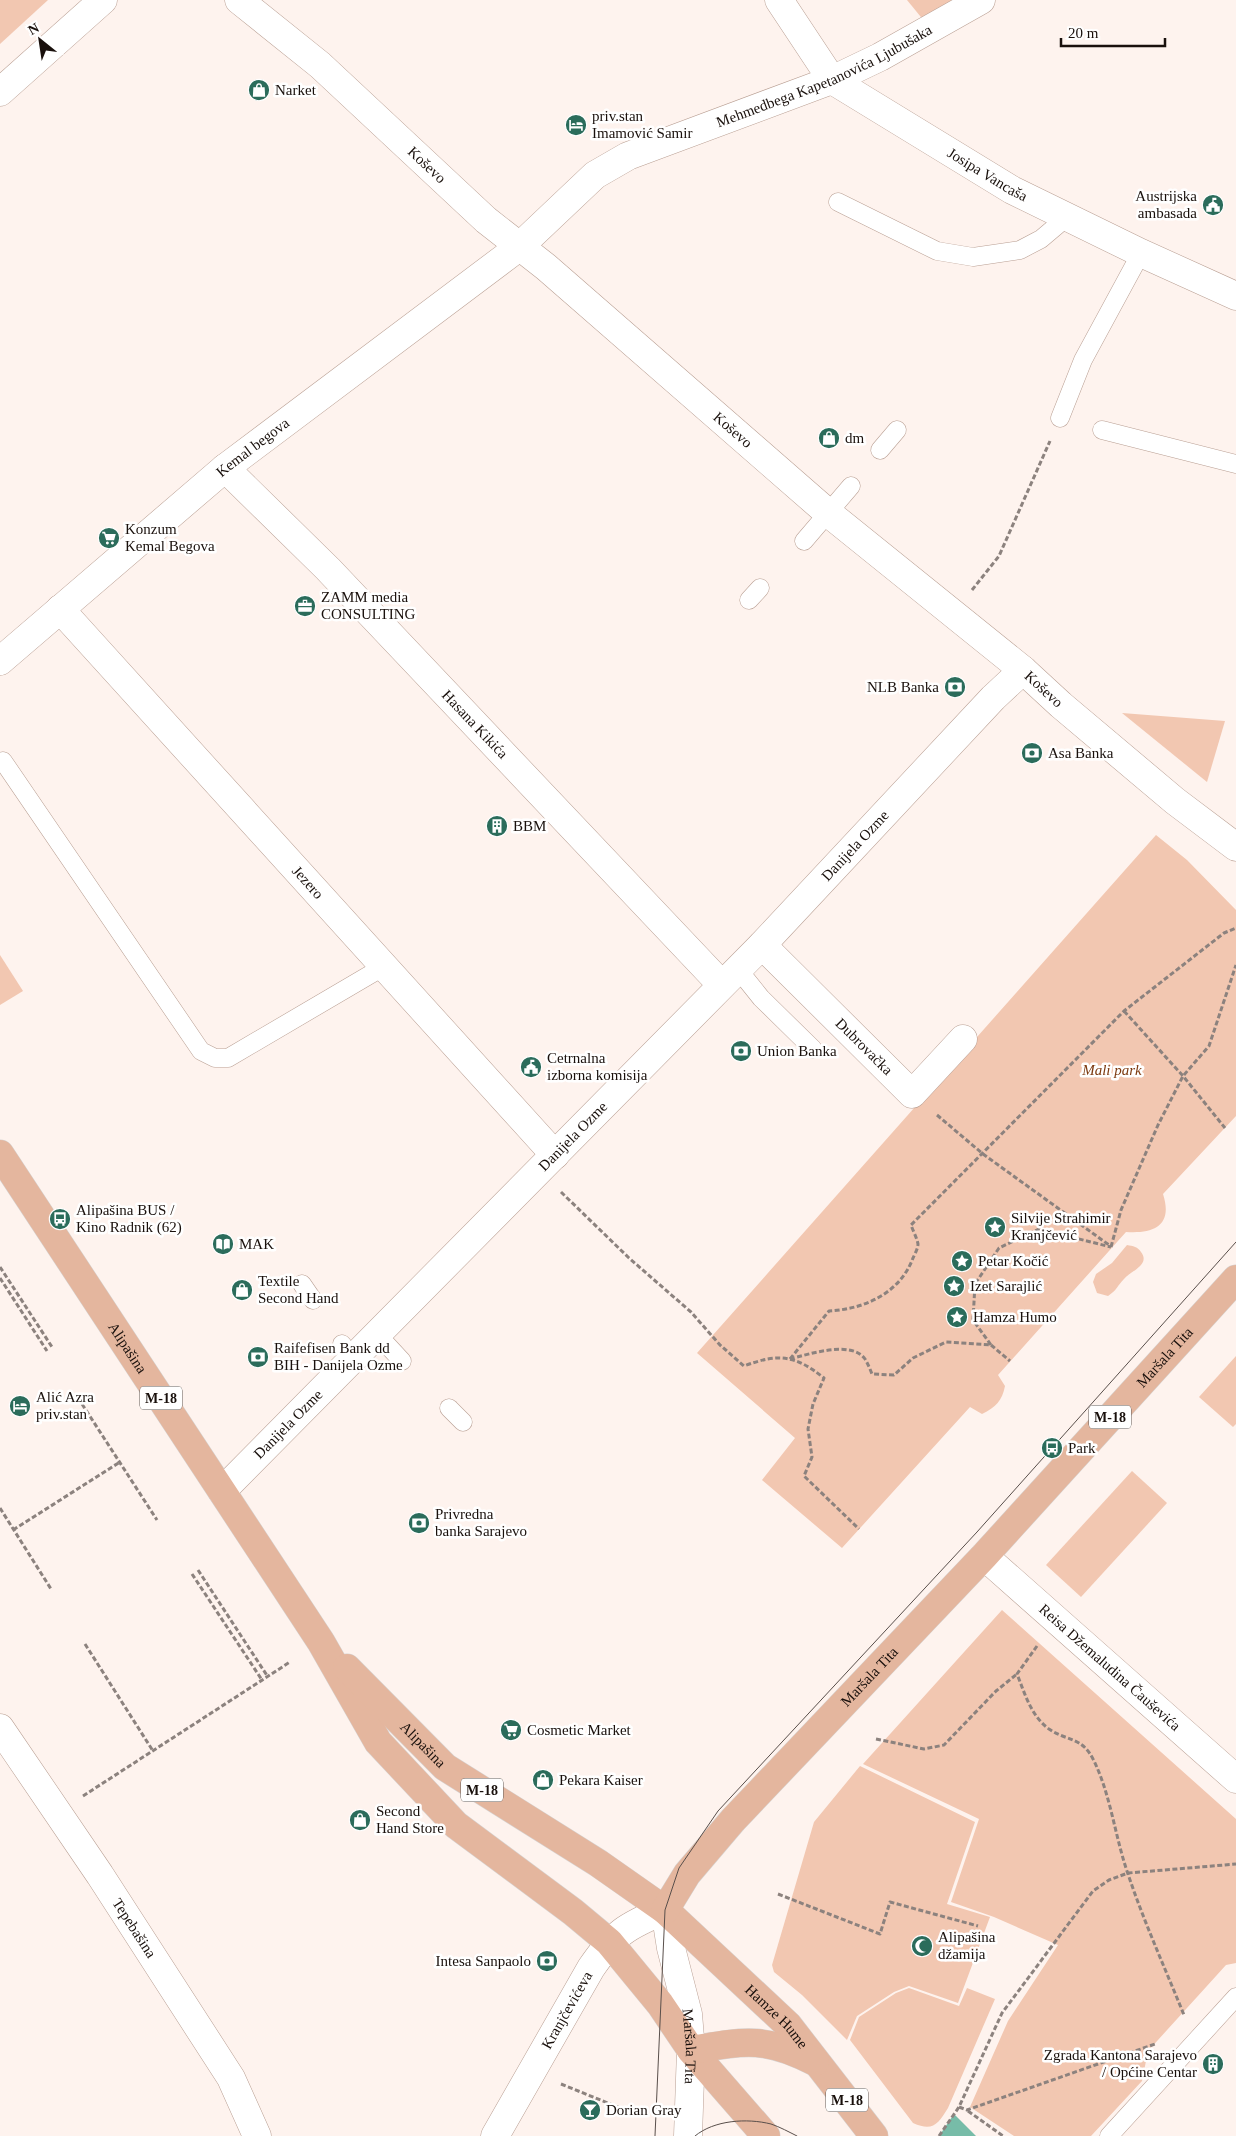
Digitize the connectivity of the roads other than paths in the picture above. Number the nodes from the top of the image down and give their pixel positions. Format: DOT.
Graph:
graph roads {
  1 [pos="103,0"];
  2 [pos="240,0"];
  3 [pos="779,0"];
  4 [pos="981,0"];
  5 [pos="832,80"];
  6 [pos="0,92"];
  7 [pos="838,202"];
  8 [pos="1066,217"];
  9 [pos="519,247"];
  10 [pos="1141,253"];
  11 [pos="1236,296"];
  12 [pos="1060,418"];
  13 [pos="896,430"];
  14 [pos="1102,430"];
  15 [pos="880,450"];
  16 [pos="1236,464"];
  17 [pos="224,468"];
  18 [pos="850,486"];
  19 [pos="827,512"];
  20 [pos="804,540"];
  21 [pos="60,609"];
  22 [pos="0,661"];
  23 [pos="1023,670"];
  24 [pos="3,761"];
  25 [pos="1236,847"];
  26 [pos="762,944"];
  27 [pos="383,967"];
  28 [pos="729,976"];
  29 [pos="963,1038"];
  30 [pos="814,1049"];
  31 [pos="0,1154"];
  32 [pos="547,1163"];
  33 [pos="1236,1279"];
  34 [pos="302,1284"];
  35 [pos="313,1300"];
  36 [pos="377,1334"];
  37 [pos="402,1361"];
  38 [pos="449,1408"];
  39 [pos="463,1422"];
  40 [pos="222,1490"];
  41 [pos="984,1556"];
  42 [pos="321,1642"];
  43 [pos="0,1728"];
  44 [pos="1236,1779"];
  45 [pos="665,1910"];
  46 [pos="609,1942"];
  47 [pos="1236,1997"];
  48 [pos="691,2050"];
  49 [pos="820,2064"];
  50 [pos="257,2136"];
  51 [pos="495,2136"];
  52 [pos="688,2136"];
  53 [pos="766,2136"];
  54 [pos="874,2136"];
  55 [pos="1109,2136"];
  1 -- 6 [label="street"];
  2 -- 9 [label="street, Koševo"];
  3 -- 5 [label="street, Josipa Vancaša"];
  4 -- 5 [label="street, Mehmedbega Kapetanovića Ljubušaka"];
  5 -- 8 [label="street, Josipa Vancaša"];
  5 -- 9 [label="street, Mehmedbega Kapetanovića Ljubušaka"];
  7 -- 8 [label="lane"];
  8 -- 10 [label="street, Josipa Vancaša"];
  9 -- 17 [label="street, Kemal begova"];
  9 -- 19 [label="street, Koševo"];
  10 -- 11 [label="street, Josipa Vancaša"];
  10 -- 12 [label="lane"];
  13 -- 15 [label="lane"];
  14 -- 16 [label="lane"];
  17 -- 21 [label="street, Kemal begova"];
  17 -- 28 [label="street, Hasana Kikića"];
  18 -- 19 [label="lane"];
  19 -- 20 [label="lane"];
  19 -- 23 [label="street, Koševo"];
  21 -- 22 [label="street, Kemal begova"];
  21 -- 27 [label="street, Jezero"];
  23 -- 25 [label="street, Koševo"];
  23 -- 26 [label="street, Danijela Ozme"];
  24 -- 27 [label="lane"];
  26 -- 28 [label="street, Danijela Ozme"];
  26 -- 29 [label="street, Dubrovačka"];
  27 -- 32 [label="street, Jezero"];
  28 -- 30 [label="lane"];
  28 -- 32 [label="street, Danijela Ozme"];
  31 -- 40 [label="main road, Alipašina / M-18"];
  32 -- 36 [label="street, Danijela Ozme"];
  33 -- 41 [label="main road, Maršala Tita / M-18"];
  34 -- 35 [label="lane"];
  36 -- 37 [label="lane"];
  36 -- 40 [label="street, Danijela Ozme"];
  38 -- 39 [label="lane"];
  40 -- 42 [label="main road, Alipašina / M-18"];
  41 -- 44 [label="street, Reisa Džemaludina Čauševića"];
  41 -- 45 [label="main road, Maršala Tita / M-18"];
  42 -- 45 [label="main road, Alipašina / M-18"];
  42 -- 46 [label="main road, Alipašina / M-18"];
  43 -- 50 [label="street, Tepebašina"];
  45 -- 46 [label="street, Kranjčevićeva"];
  45 -- 48 [label="street, Maršala Tita"];
  45 -- 49 [label="main road, Hamze Hume / M-18"];
  46 -- 48 [label="main road, M-18"];
  46 -- 51 [label="street, Kranjčevićeva"];
  47 -- 55 [label="lane"];
  48 -- 49 [label="main road"];
  48 -- 52 [label="street, Maršala Tita"];
  48 -- 53 [label="main road, M-18"];
  49 -- 54 [label="main road, Hamze Hume / M-18"];
}
